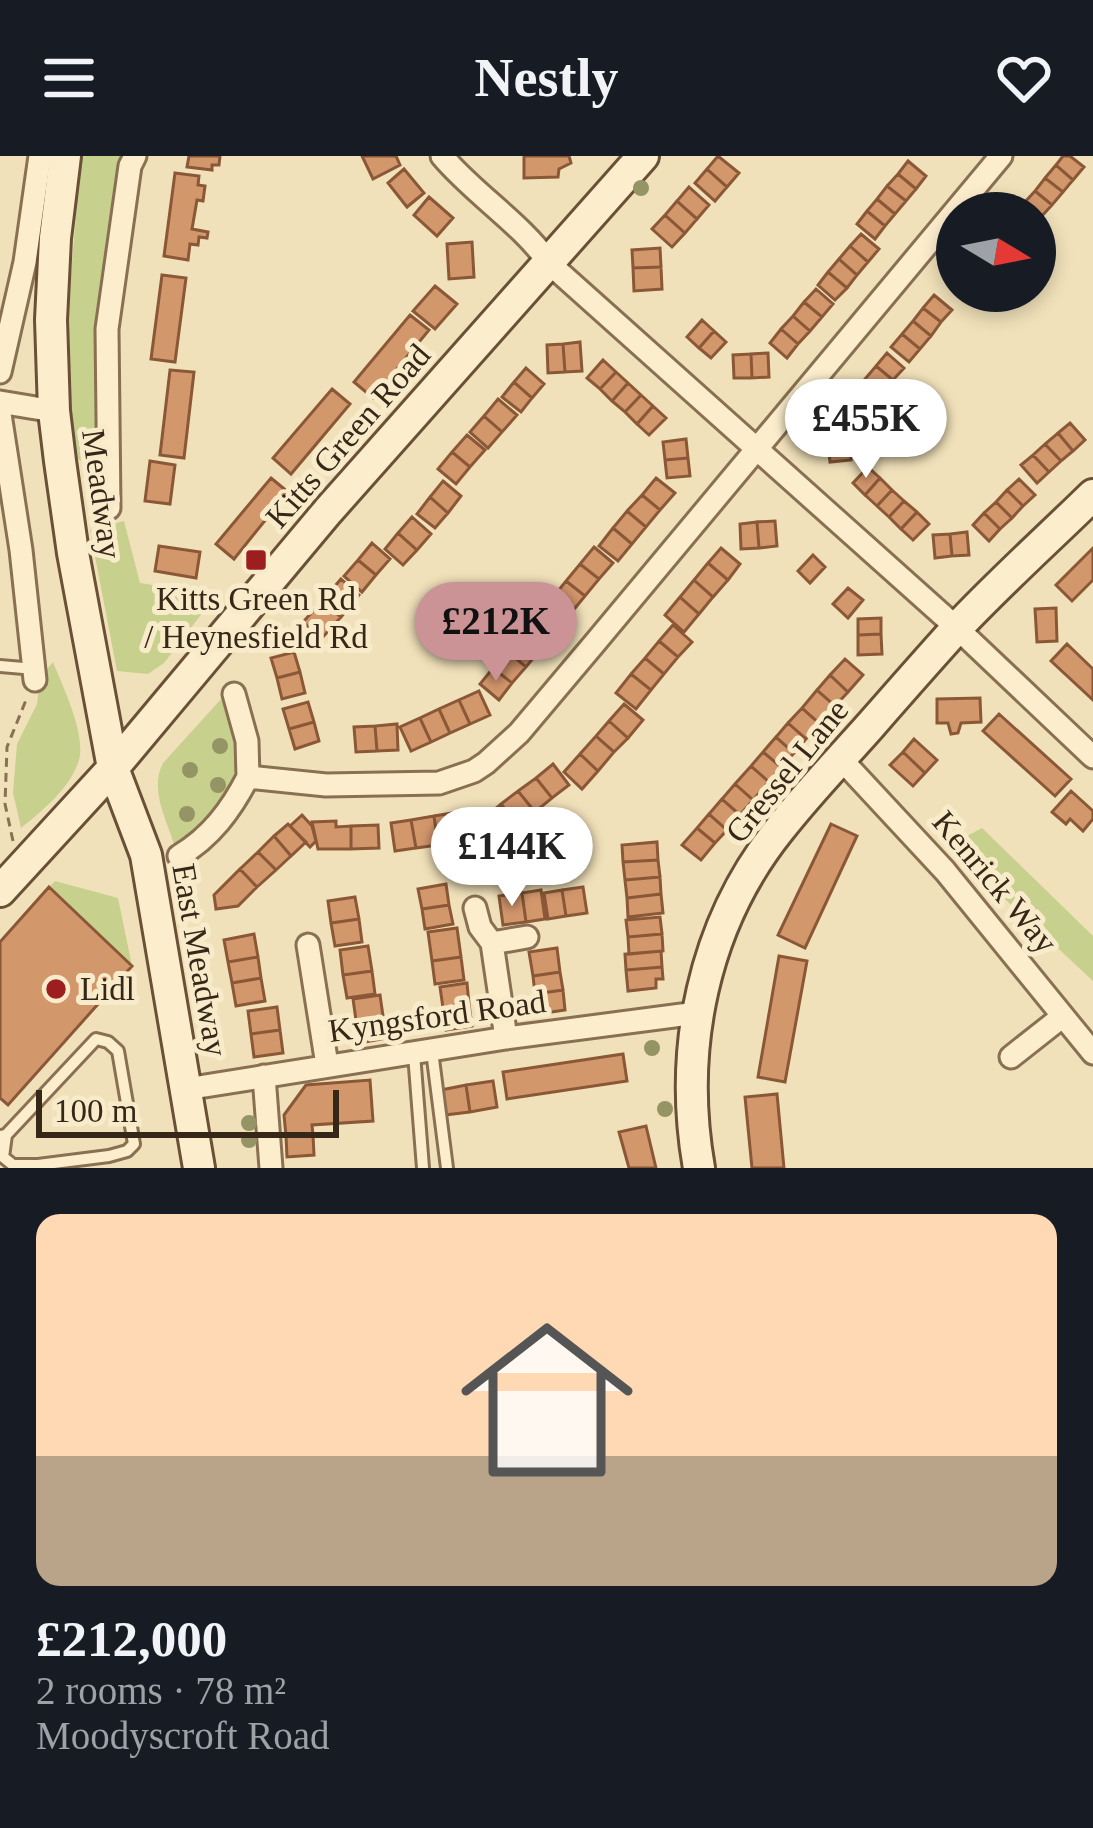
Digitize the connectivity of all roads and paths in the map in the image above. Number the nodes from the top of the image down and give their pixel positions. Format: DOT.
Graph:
graph roads {
  1 [pos="40,156"];
  2 [pos="65,156"];
  3 [pos="135,156"];
  4 [pos="442,156"];
  5 [pos="643,156"];
  6 [pos="1001,156"];
  7 [pos="550,264"];
  8 [pos="0,372"];
  9 [pos="0,402"];
  10 [pos="54,411"];
  11 [pos="0,414"];
  12 [pos="758,448"];
  13 [pos="1093,495"];
  14 [pos="109,508"];
  15 [pos="957,628"];
  16 [pos="0,666"];
  17 [pos="35,675"];
  18 [pos="234,694"];
  19 [pos="1093,757"];
  20 [pos="841,759"];
  21 [pos="113,768"];
  22 [pos="248,777"];
  23 [pos="179,856"];
  24 [pos="10,872"];
  25 [pos="476,908"];
  26 [pos="527,937"];
  27 [pos="492,943"];
  28 [pos="308,945"];
  29 [pos="313,983"];
  30 [pos="287,986"];
  31 [pos="697,1013"];
  32 [pos="1063,1016"];
  33 [pos="506,1038"];
  34 [pos="423,1053"];
  35 [pos="1093,1053"];
  36 [pos="1011,1057"];
  37 [pos="327,1065"];
  38 [pos="264,1076"];
  39 [pos="186,1089"];
  40 [pos="3,1136"];
  41 [pos="199,1168"];
  42 [pos="271,1168"];
  43 [pos="423,1168"];
  44 [pos="447,1168"];
  45 [pos="699,1168"];
  1 -- 8 [label="street"];
  2 -- 10 [label="street, Meadway"];
  3 -- 14 [label="street, Meadway"];
  4 -- 7 [label="street"];
  5 -- 7 [label="street, Kitts Green Road"];
  6 -- 12 [label="street"];
  7 -- 12 [label="street"];
  7 -- 21 [label="street, Kitts Green Road"];
  9 -- 10 [label="street"];
  10 -- 21 [label="street, Meadway"];
  11 -- 17 [label="street"];
  12 -- 15 [label="street"];
  12 -- 22 [label="street"];
  13 -- 15 [label="street, Gressel Lane"];
  15 -- 19 [label="street"];
  15 -- 20 [label="street, Gressel Lane"];
  16 -- 17 [label="lane"];
  17 -- 24 [label="path"];
  18 -- 22 [label="street"];
  20 -- 31 [label="street, Gressel Lane"];
  20 -- 32 [label="street, Kenrick Way"];
  21 -- 24 [label="street, Kitts Green Road"];
  21 -- 39 [label="street, East Meadway"];
  22 -- 23 [label="street"];
  25 -- 27 [label="street"];
  26 -- 27 [label="street"];
  27 -- 33 [label="street"];
  28 -- 29 [label="street"];
  29 -- 30 [label="street"];
  29 -- 37 [label="street"];
  31 -- 33 [label="street, Kyngsford Road"];
  31 -- 45 [label="street, Gressel Lane"];
  32 -- 35 [label="street, Kenrick Way"];
  32 -- 36 [label="street"];
  33 -- 34 [label="street, Kyngsford Road"];
  34 -- 37 [label="street, Kyngsford Road"];
  34 -- 43 [label="lane"];
  34 -- 44 [label="lane"];
  37 -- 38 [label="street, Kyngsford Road"];
  38 -- 39 [label="street, Kyngsford Road"];
  38 -- 42 [label="street"];
  39 -- 41 [label="street, East Meadway"];
  40 -- 40 [label="lane"];
}
